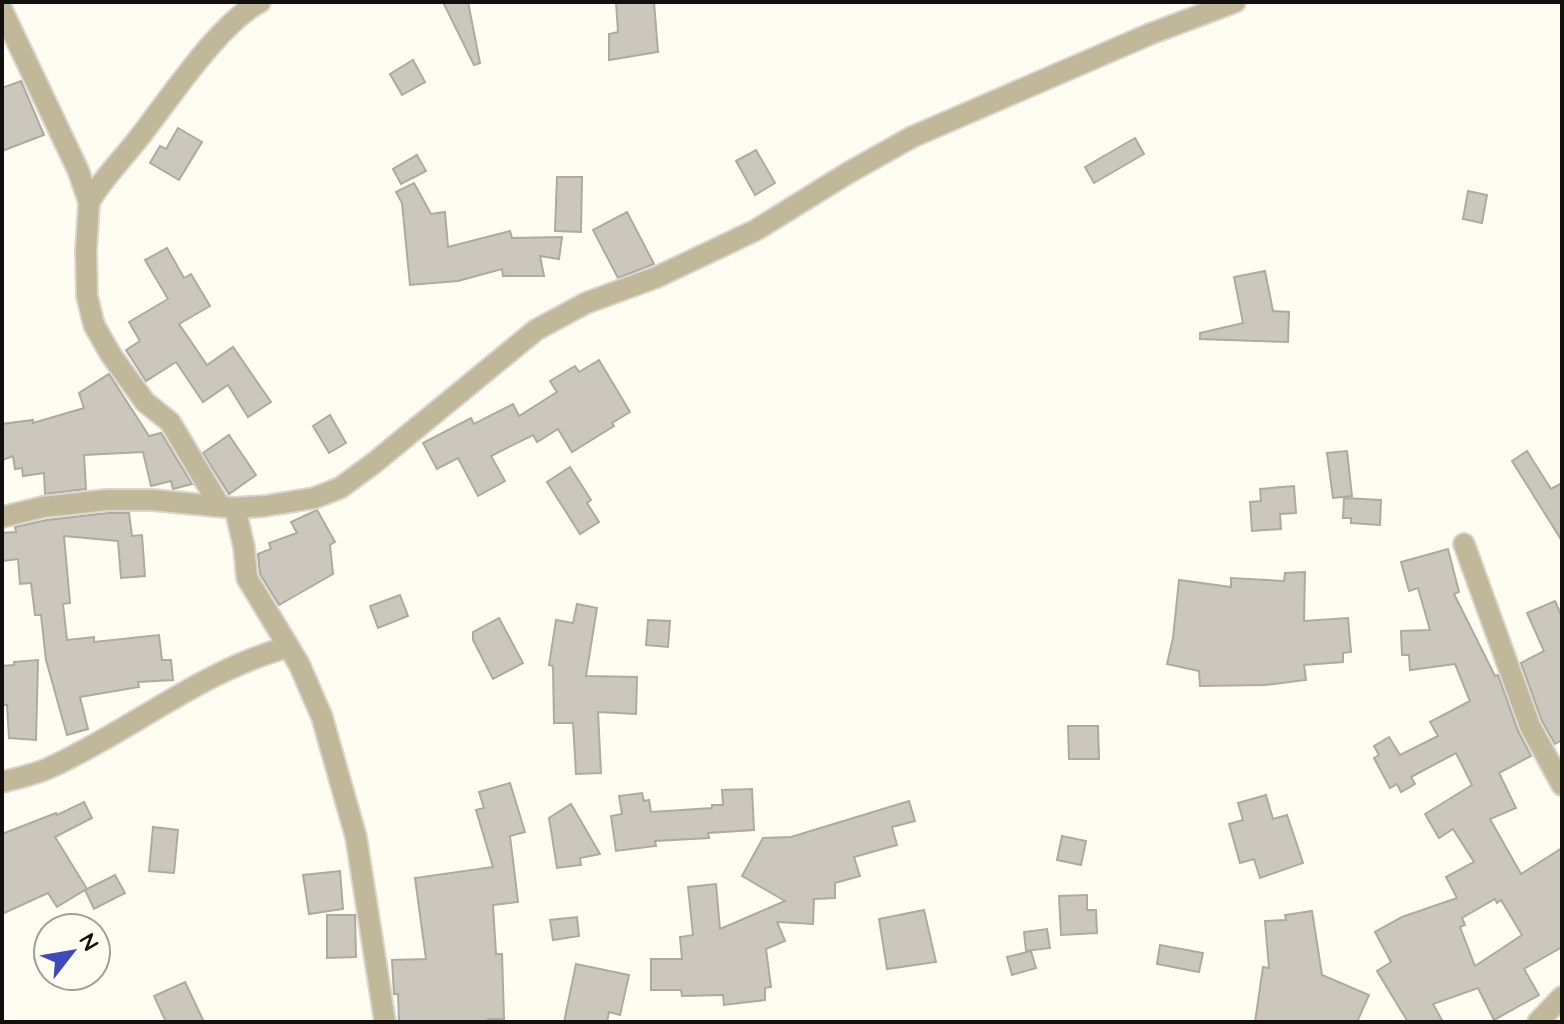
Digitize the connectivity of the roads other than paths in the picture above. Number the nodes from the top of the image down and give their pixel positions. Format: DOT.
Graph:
graph roads {
  1 [pos="260,2"];
  2 [pos="1235,2"];
  3 [pos="2,10"];
  4 [pos="89,202"];
  5 [pos="228,507"];
  6 [pos="2,517"];
  7 [pos="1464,544"];
  8 [pos="288,647"];
  9 [pos="2,782"];
  10 [pos="1562,785"];
  11 [pos="1562,997"];
  12 [pos="385,1022"];
  13 [pos="1538,1022"];
  1 -- 4 [label="street"];
  2 -- 5 [label="street"];
  3 -- 4 [label="street"];
  4 -- 5 [label="street"];
  5 -- 6 [label="street"];
  5 -- 8 [label="street"];
  7 -- 10 [label="street"];
  8 -- 9 [label="street"];
  8 -- 12 [label="street"];
  11 -- 13 [label="street"];
}
